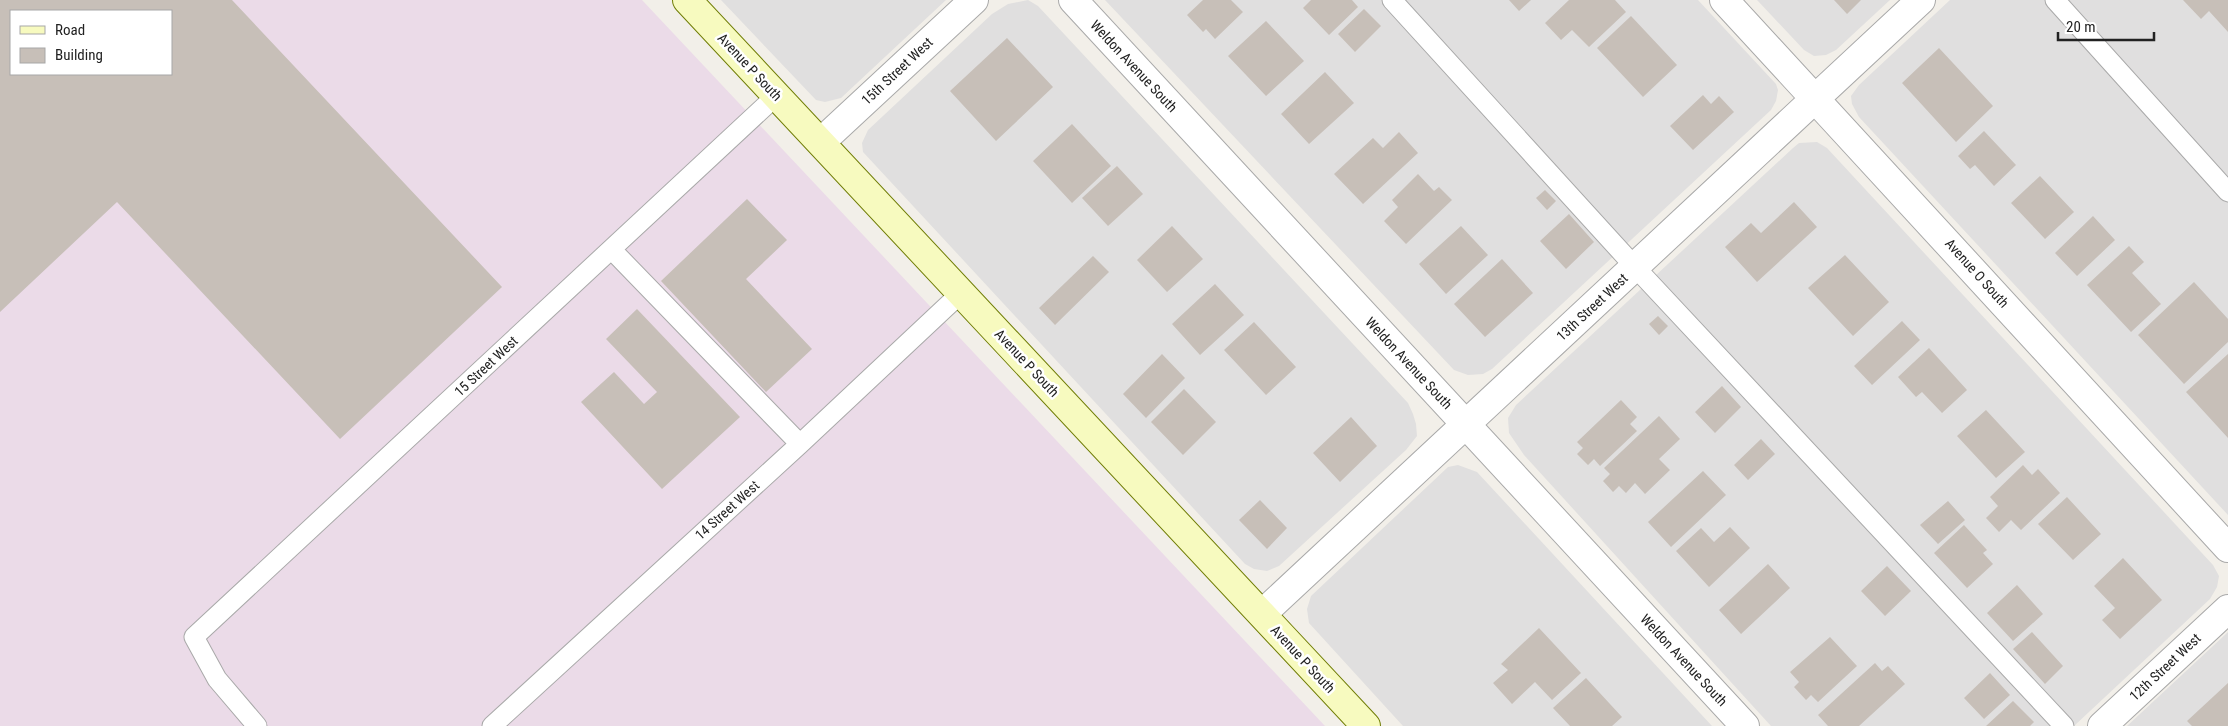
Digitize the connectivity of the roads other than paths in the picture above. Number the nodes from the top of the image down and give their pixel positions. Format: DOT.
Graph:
graph roads {
  1 [pos="687,0"];
  2 [pos="974,0"];
  3 [pos="1073,0"];
  4 [pos="1392,0"];
  5 [pos="1724,0"];
  6 [pos="1921,0"];
  7 [pos="2055,0"];
  8 [pos="776,95"];
  9 [pos="1816,98"];
  10 [pos="821,142"];
  11 [pos="2228,192"];
  12 [pos="612,250"];
  13 [pos="1636,267"];
  14 [pos="961,293"];
  15 [pos="1466,425"];
  16 [pos="800,444"];
  17 [pos="2228,548"];
  18 [pos="2228,609"];
  19 [pos="1262,614"];
  20 [pos="257,726"];
  21 [pos="492,726"];
  22 [pos="1366,726"];
  23 [pos="1745,726"];
  24 [pos="2064,726"];
  25 [pos="2102,726"];
  1 -- 8 [label="main road, Avenue P South"];
  2 -- 10 [label="street, 15th Street West"];
  3 -- 15 [label="street, Weldon Avenue South"];
  4 -- 13 [label="lane"];
  5 -- 9 [label="street, Avenue O South"];
  6 -- 9 [label="street, 13th Street West"];
  7 -- 11 [label="lane"];
  8 -- 10 [label="main road, Avenue P South"];
  8 -- 12 [label="lane, 15 Street West"];
  9 -- 13 [label="street, 13th Street West"];
  9 -- 17 [label="street, Avenue O South"];
  10 -- 14 [label="main road, Avenue P South"];
  12 -- 16 [label="lane"];
  12 -- 20 [label="lane, 15 Street West"];
  13 -- 15 [label="street, 13th Street West"];
  13 -- 24 [label="lane"];
  14 -- 16 [label="lane, 14 Street West"];
  14 -- 19 [label="main road, Avenue P South"];
  15 -- 19 [label="street, 13th Street West"];
  15 -- 23 [label="street, Weldon Avenue South"];
  16 -- 21 [label="lane, 14 Street West"];
  18 -- 25 [label="street, 12th Street West"];
  19 -- 22 [label="main road, Avenue P South"];
}
